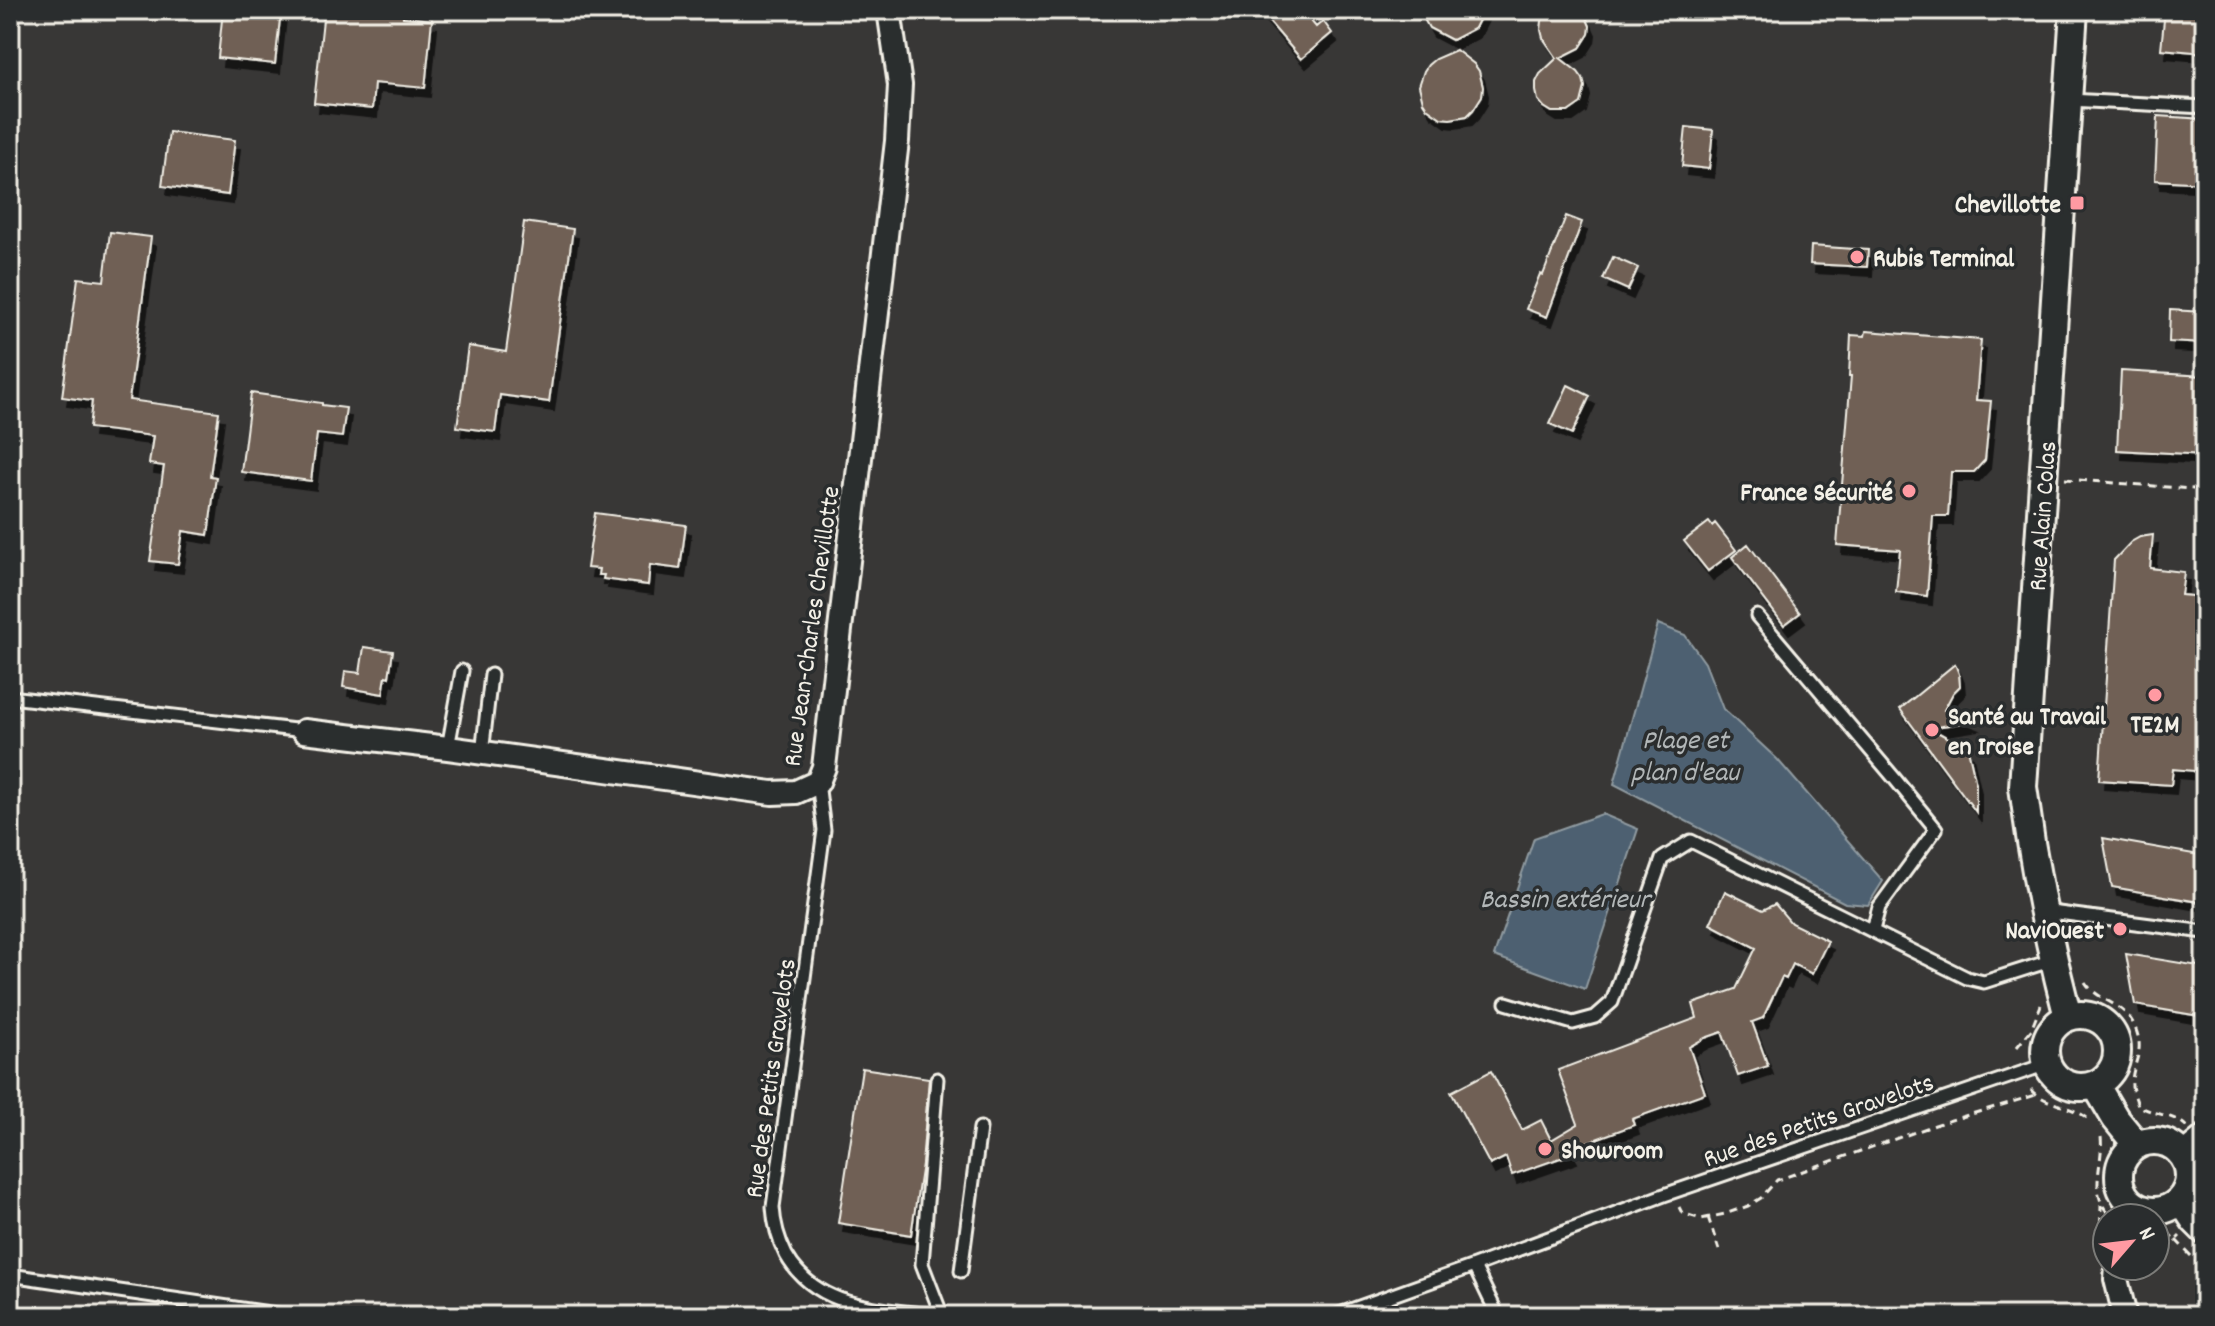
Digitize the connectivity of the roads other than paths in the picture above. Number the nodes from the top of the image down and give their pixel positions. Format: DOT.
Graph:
graph roads {
  1 [pos="889,10"];
  2 [pos="2074,10"];
  3 [pos="2069,100"];
  4 [pos="2205,107"];
  5 [pos="1757,616"];
  6 [pos="462,671"];
  7 [pos="491,675"];
  8 [pos="10,697"];
  9 [pos="304,731"];
  10 [pos="448,748"];
  11 [pos="482,753"];
  12 [pos="818,782"];
  13 [pos="2043,911"];
  14 [pos="1873,930"];
  15 [pos="2205,932"];
  16 [pos="2054,960"];
  17 [pos="1506,1003"];
  18 [pos="2068,1017"];
  19 [pos="2047,1064"];
  20 [pos="937,1079"];
  21 [pos="2095,1084"];
  22 [pos="980,1128"];
  23 [pos="2195,1144"];
  24 [pos="2137,1145"];
  25 [pos="2181,1200"];
  26 [pos="2125,1202"];
  27 [pos="2171,1208"];
  28 [pos="2205,1231"];
  29 [pos="1474,1266"];
  30 [pos="961,1271"];
  31 [pos="10,1275"];
  32 [pos="2117,1282"];
  33 [pos="290,1316"];
  34 [pos="940,1316"];
  35 [pos="1334,1316"];
  36 [pos="1498,1316"];
  37 [pos="2125,1316"];
  1 -- 12 [label="street, Rue Jean-Charles Chevillotte"];
  2 -- 3 [label="street, Rue Alain Colas"];
  3 -- 4 [label="lane"];
  3 -- 13 [label="street, Rue Alain Colas"];
  5 -- 14 [label="lane"];
  6 -- 10 [label="lane"];
  7 -- 11 [label="lane"];
  8 -- 9 [label="lane"];
  9 -- 10 [label="street, Rue Jean-Charles Chevillotte"];
  10 -- 11 [label="street, Rue Jean-Charles Chevillotte"];
  11 -- 12 [label="street, Rue Jean-Charles Chevillotte"];
  12 -- 34 [label="lane, Rue des Petits Gravelots"];
  13 -- 15 [label="lane"];
  13 -- 16 [label="street, Rue Alain Colas"];
  14 -- 16 [label="lane"];
  14 -- 17 [label="lane"];
  16 -- 18 [label="street, Rue Alain Colas"];
  18 -- 19 [label="street"];
  18 -- 21 [label="street"];
  19 -- 21 [label="street"];
  19 -- 29 [label="lane, Rue des Petits Gravelots"];
  20 -- 34 [label="lane"];
  21 -- 24 [label="street"];
  22 -- 30 [label="lane"];
  23 -- 24 [label="street"];
  23 -- 25 [label="street"];
  24 -- 26 [label="street"];
  25 -- 27 [label="street"];
  25 -- 28 [label="street"];
  29 -- 35 [label="lane, Rue des Petits Gravelots"];
  29 -- 36 [label="lane"];
  31 -- 33 [label="lane"];
  32 -- 37 [label="street"];
}
